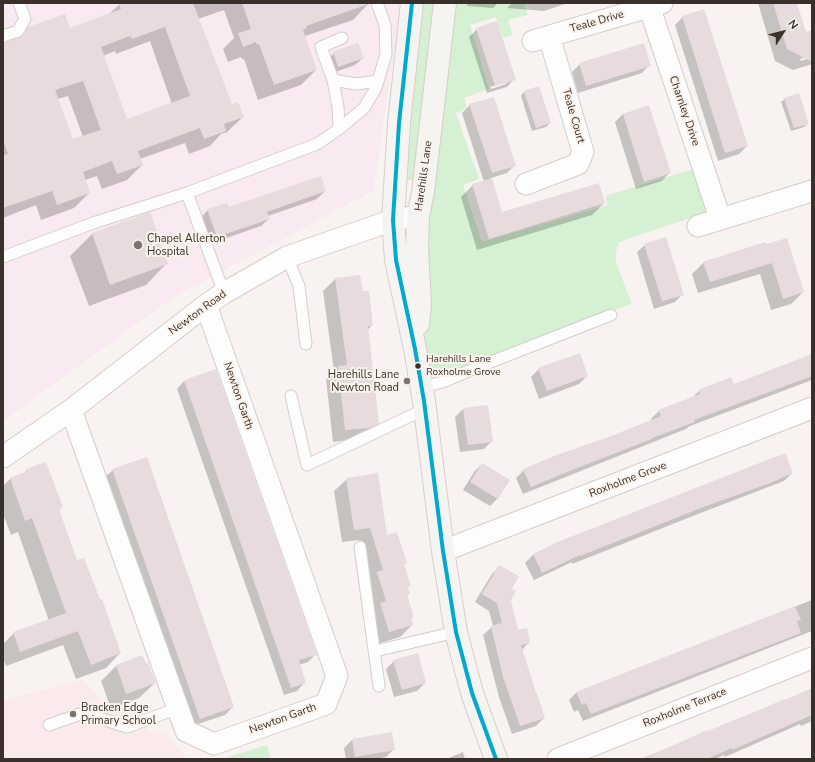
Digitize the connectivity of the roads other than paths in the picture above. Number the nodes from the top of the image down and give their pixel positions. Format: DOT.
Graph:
graph roads {
  1 [pos="19,3"];
  2 [pos="377,3"];
  3 [pos="412,3"];
  4 [pos="445,3"];
  5 [pos="653,4"];
  6 [pos="3,36"];
  7 [pos="342,38"];
  8 [pos="541,38"];
  9 [pos="333,80"];
  10 [pos="378,80"];
  11 [pos="339,129"];
  12 [pos="526,184"];
  13 [pos="812,191"];
  14 [pos="187,193"];
  15 [pos="418,216"];
  16 [pos="720,218"];
  17 [pos="393,220"];
  18 [pos="698,226"];
  19 [pos="3,257"];
  20 [pos="287,257"];
  21 [pos="224,293"];
  22 [pos="206,305"];
  23 [pos="610,315"];
  24 [pos="306,344"];
  25 [pos="415,349"];
  26 [pos="422,387"];
  27 [pos="291,396"];
  28 [pos="812,408"];
  29 [pos="425,409"];
  30 [pos="72,410"];
  31 [pos="3,457"];
  32 [pos="360,547"];
  33 [pos="443,551"];
  34 [pos="456,632"];
  35 [pos="375,651"];
  36 [pos="812,658"];
  37 [pos="379,686"];
  38 [pos="178,708"];
  39 [pos="49,725"];
  40 [pos="496,759"];
  41 [pos="558,759"];
  1 -- 6 [label="lane"];
  2 -- 10 [label="lane"];
  3 -- 17 [label="main road, Harehills Lane"];
  4 -- 15 [label="main road, Harehills Lane"];
  5 -- 8 [label="street, Teale Drive"];
  5 -- 16 [label="street, Charnley Drive"];
  7 -- 9 [label="lane"];
  8 -- 12 [label="street, Teale Court"];
  9 -- 10 [label="lane"];
  9 -- 11 [label="lane"];
  10 -- 11 [label="lane"];
  11 -- 14 [label="lane"];
  13 -- 16 [label="street"];
  14 -- 19 [label="lane"];
  14 -- 21 [label="lane"];
  15 -- 17 [label="street, Newton Road"];
  15 -- 25 [label="main road, Harehills Lane"];
  16 -- 18 [label="street"];
  17 -- 20 [label="street, Newton Road"];
  17 -- 25 [label="main road, Harehills Lane"];
  20 -- 21 [label="street, Newton Road"];
  20 -- 24 [label="lane"];
  21 -- 22 [label="street, Newton Road"];
  22 -- 30 [label="street, Newton Road"];
  22 -- 38 [label="street, Newton Garth"];
  23 -- 26 [label="lane"];
  25 -- 26 [label="main road, Harehills Lane"];
  26 -- 29 [label="main road, Harehills Lane"];
  27 -- 29 [label="lane"];
  28 -- 33 [label="street, Roxholme Grove"];
  29 -- 33 [label="main road, Harehills Lane"];
  30 -- 31 [label="street, Newton Road"];
  30 -- 38 [label="street, Newton Garth"];
  32 -- 35 [label="lane"];
  33 -- 34 [label="main road, Harehills Lane"];
  34 -- 35 [label="lane"];
  34 -- 40 [label="main road, Harehills Lane"];
  35 -- 37 [label="lane"];
  36 -- 41 [label="street, Roxholme Terrace"];
  38 -- 39 [label="lane"];
}
